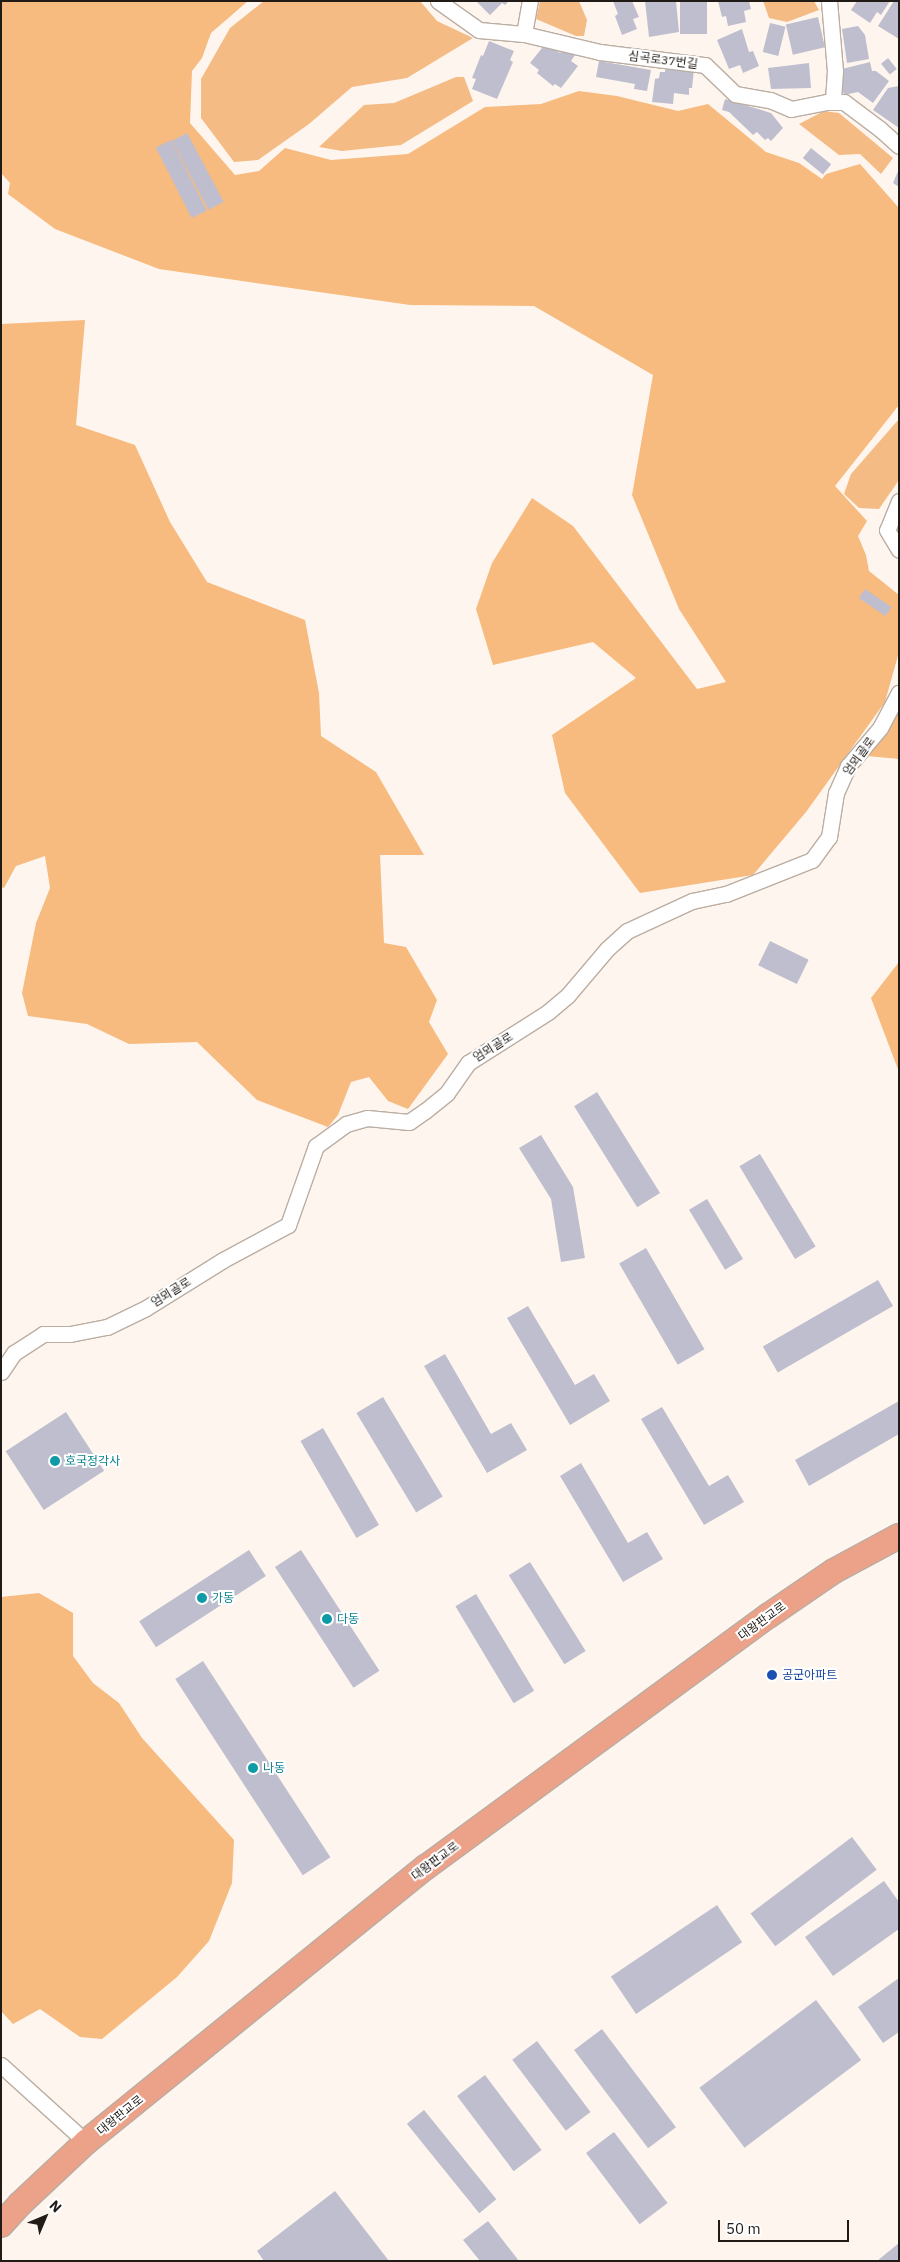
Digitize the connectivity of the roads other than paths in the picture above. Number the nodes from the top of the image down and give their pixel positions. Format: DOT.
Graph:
graph roads {
  1 [pos="438,1"];
  2 [pos="530,1"];
  3 [pos="830,1"];
  4 [pos="524,34"];
  5 [pos="833,102"];
  6 [pos="899,146"];
  7 [pos="899,501"];
  8 [pos="899,550"];
  9 [pos="899,693"];
  10 [pos="1,1372"];
  11 [pos="899,1536"];
  12 [pos="1,2065"];
  13 [pos="86,2142"];
  14 [pos="1,2225"];
  1 -- 4 [label="street, 심곡로37번길"];
  2 -- 4 [label="street"];
  3 -- 5 [label="street"];
  4 -- 5 [label="street, 심곡로37번길"];
  5 -- 6 [label="street"];
  7 -- 8 [label="street"];
  9 -- 10 [label="street, 엄뫼골로"];
  11 -- 13 [label="main road, 대왕판교로"];
  12 -- 13 [label="street"];
  13 -- 14 [label="main road, 대왕판교로"];
}
